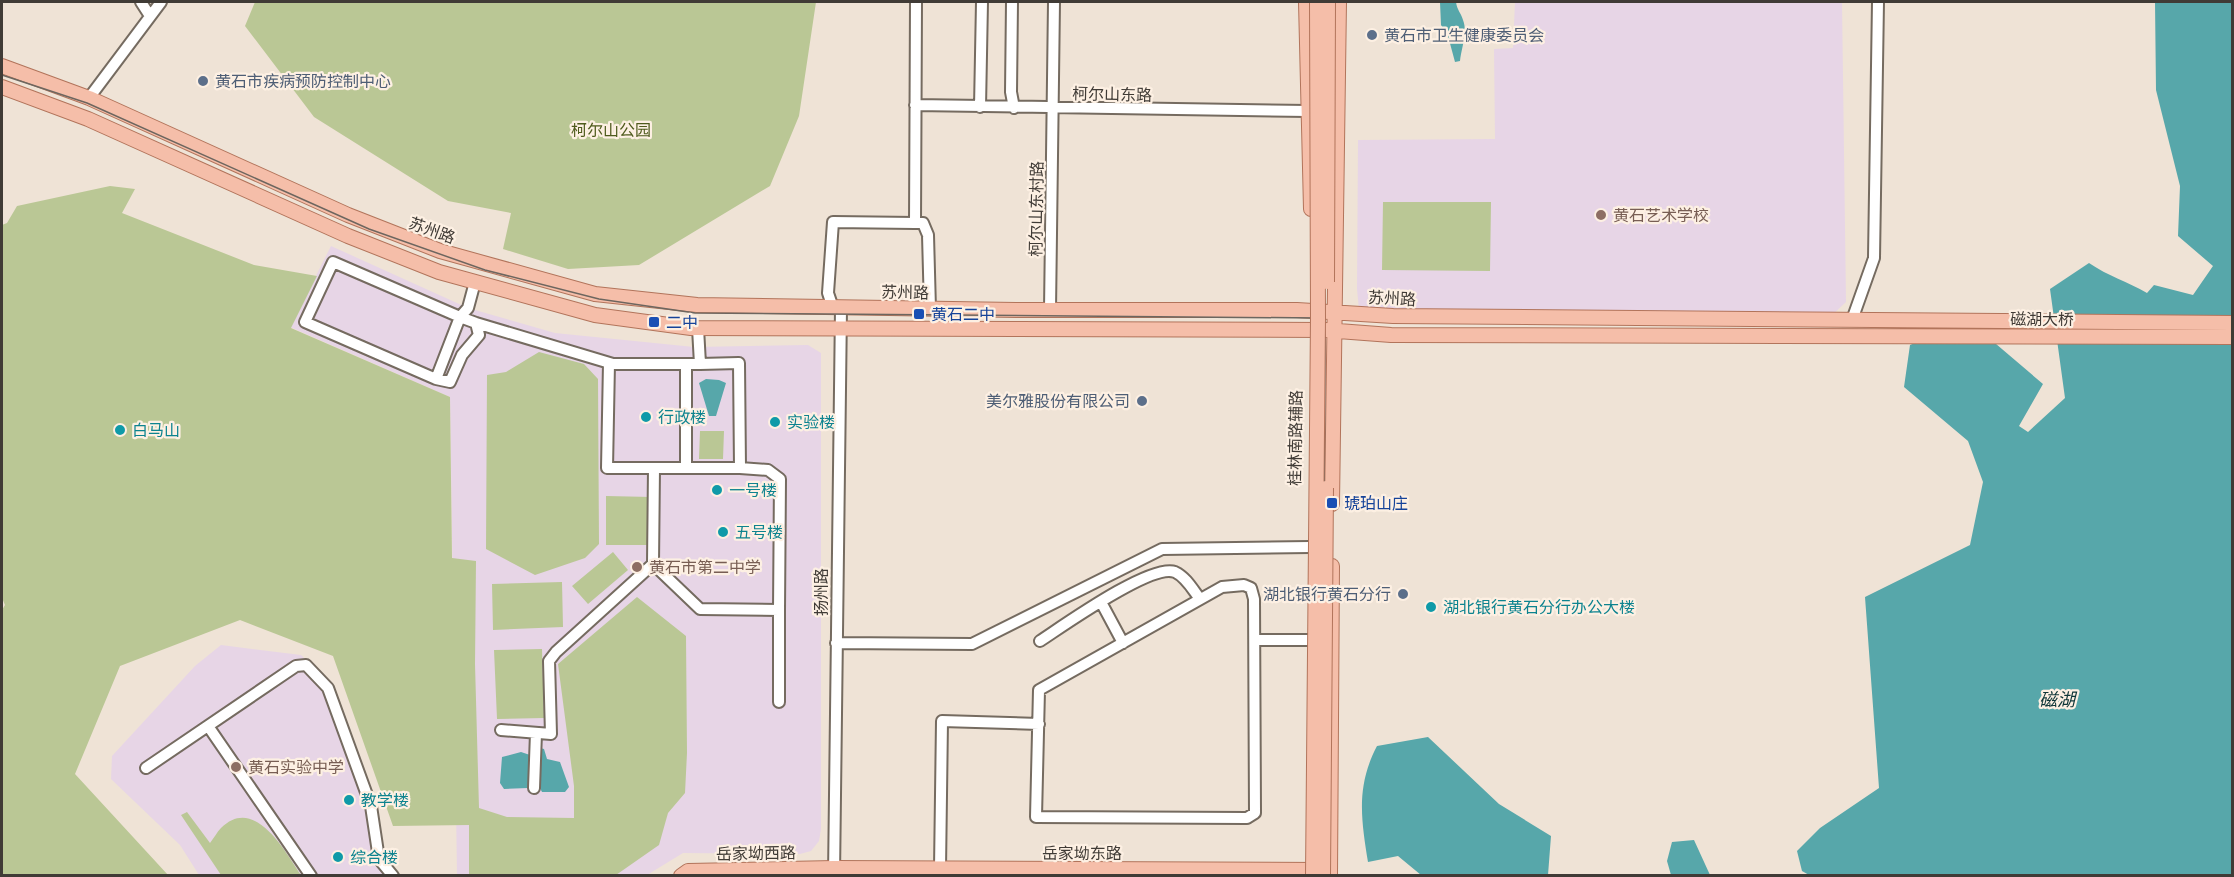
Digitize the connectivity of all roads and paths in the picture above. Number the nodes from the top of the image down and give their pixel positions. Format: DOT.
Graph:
graph roads {
  1 [pos="141,2"];
  2 [pos="161,2"];
  3 [pos="916,2"];
  4 [pos="982,2"];
  5 [pos="1012,2"];
  6 [pos="1054,2"];
  7 [pos="1306,2"];
  8 [pos="1317,2"];
  9 [pos="1328,2"];
  10 [pos="1339,2"];
  11 [pos="1878,2"];
  12 [pos="150,16"];
  13 [pos="2,66"];
  14 [pos="2,87"];
  15 [pos="89,98"];
  16 [pos="915,105"];
  17 [pos="980,107"];
  18 [pos="1014,108"];
  19 [pos="1053,108"];
  20 [pos="1308,111"];
  21 [pos="915,224"];
  22 [pos="475,282"];
  23 [pos="837,308"];
  24 [pos="930,309"];
  25 [pos="1050,310"];
  26 [pos="1314,310"];
  27 [pos="1333,310"];
  28 [pos="460,317"];
  29 [pos="476,323"];
  30 [pos="2232,323"];
  31 [pos="699,328"];
  32 [pos="1852,328"];
  33 [pos="840,329"];
  34 [pos="1314,330"];
  35 [pos="1333,331"];
  36 [pos="2232,337"];
  37 [pos="609,363"];
  38 [pos="686,364"];
  39 [pos="700,364"];
  40 [pos="436,379"];
  41 [pos="654,468"];
  42 [pos="686,468"];
  43 [pos="740,468"];
  44 [pos="1310,547"];
  45 [pos="653,564"];
  46 [pos="1200,599"];
  47 [pos="1101,602"];
  48 [pos="779,610"];
  49 [pos="1255,640"];
  50 [pos="1310,640"];
  51 [pos="1040,641"];
  52 [pos="836,642"];
  53 [pos="1122,643"];
  54 [pos="779,702"];
  55 [pos="1039,724"];
  56 [pos="208,726"];
  57 [pos="501,730"];
  58 [pos="536,733"];
  59 [pos="146,768"];
  60 [pos="534,783"];
  61 [pos="939,869"];
  62 [pos="834,872"];
  63 [pos="1118,873"];
  64 [pos="686,874"];
  65 [pos="1320,874"];
  66 [pos="311,876"];
  67 [pos="393,876"];
  1 -- 12 [label="street"];
  2 -- 12 [label="street"];
  3 -- 16 [label="street"];
  4 -- 17 [label="street"];
  5 -- 18 [label="street"];
  6 -- 19 [label="street, 柯尔山东村路"];
  7 -- 20 [label="main road, 桂林南路辅路"];
  8 -- 65 [label="main road, bridge"];
  9 -- 65 [label="main road, bridge"];
  10 -- 27 [label="main road"];
  11 -- 32 [label="street"];
  12 -- 15 [label="street"];
  13 -- 15 [label="main road, 苏州路"];
  14 -- 22 [label="main road"];
  15 -- 23 [label="main road, 苏州路"];
  16 -- 17 [label="street, 柯尔山东路"];
  16 -- 21 [label="street"];
  17 -- 18 [label="street, 柯尔山东路"];
  18 -- 19 [label="street, 柯尔山东路"];
  19 -- 20 [label="street, 柯尔山东路"];
  19 -- 25 [label="street, 柯尔山东村路"];
  20 -- 26 [label="main road, 桂林南路辅路"];
  21 -- 23 [label="street, 扬州路"];
  21 -- 24 [label="street"];
  22 -- 28 [label="street"];
  22 -- 31 [label="main road"];
  23 -- 24 [label="main road, 苏州路"];
  23 -- 33 [label="street, 扬州路"];
  24 -- 25 [label="main road, 苏州路"];
  25 -- 26 [label="main road, 苏州路"];
  26 -- 27 [label="main road, 苏州路"];
  26 -- 34 [label="main road, 桂林南路辅路"];
  27 -- 32 [label="main road, 苏州路"];
  27 -- 35 [label="main road"];
  28 -- 29 [label="street"];
  28 -- 40 [label="street"];
  28 -- 40 [label="street"];
  29 -- 37 [label="street"];
  29 -- 40 [label="street"];
  30 -- 32 [label="main road, 磁湖大桥"];
  31 -- 33 [label="main road"];
  31 -- 39 [label="street"];
  32 -- 35 [label="main road"];
  32 -- 36 [label="main road, 磁湖大桥"];
  33 -- 34 [label="main road"];
  33 -- 52 [label="street, 扬州路"];
  34 -- 35 [label="main road"];
  34 -- 44 [label="main road, 桂林南路辅路"];
  35 -- 65 [label="main road"];
  37 -- 38 [label="street"];
  37 -- 41 [label="street"];
  38 -- 39 [label="street"];
  38 -- 42 [label="street"];
  39 -- 43 [label="street"];
  41 -- 42 [label="street"];
  41 -- 45 [label="street"];
  42 -- 43 [label="street"];
  43 -- 48 [label="street"];
  44 -- 50 [label="main road, 桂林南路辅路"];
  44 -- 52 [label="street"];
  45 -- 48 [label="street"];
  45 -- 58 [label="street"];
  46 -- 47 [label="street"];
  46 -- 49 [label="street"];
  46 -- 53 [label="street"];
  47 -- 51 [label="street"];
  47 -- 53 [label="street"];
  48 -- 54 [label="street"];
  49 -- 50 [label="street"];
  49 -- 55 [label="street"];
  50 -- 65 [label="main road, 桂林南路辅路"];
  52 -- 62 [label="street, 扬州路"];
  53 -- 55 [label="street"];
  55 -- 61 [label="street"];
  56 -- 59 [label="street"];
  56 -- 66 [label="street"];
  56 -- 67 [label="street"];
  57 -- 58 [label="street"];
  58 -- 60 [label="street"];
  61 -- 62 [label="main road, 岳家坳东路"];
  61 -- 63 [label="main road, 岳家坳东路"];
  62 -- 64 [label="main road, 岳家坳西路"];
  63 -- 65 [label="main road, 岳家坳东路"];
}
